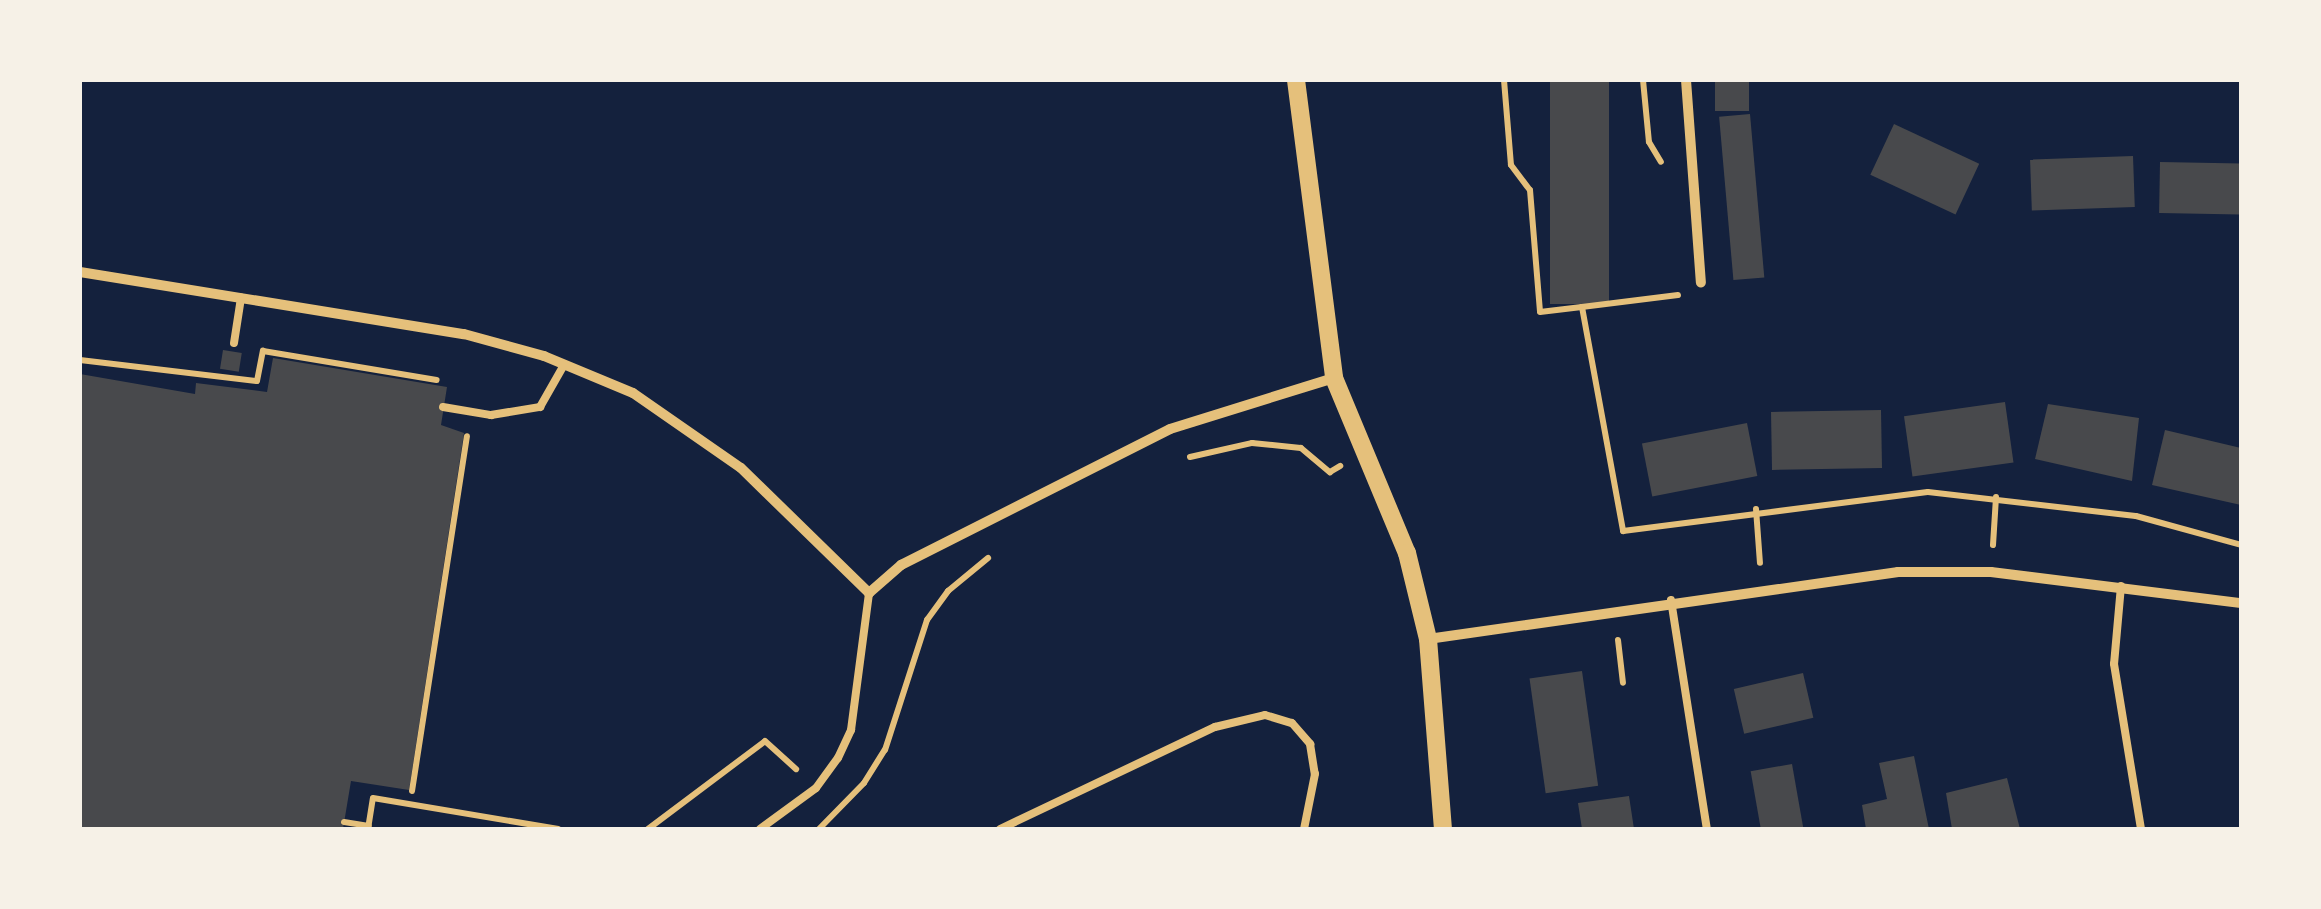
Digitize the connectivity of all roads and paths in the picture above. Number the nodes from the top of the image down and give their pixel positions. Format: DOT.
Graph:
graph roads {
  1 [pos="1296,80"];
  2 [pos="1504,80"];
  3 [pos="1643,80"];
  4 [pos="1686,80"];
  5 [pos="1663,179"];
  6 [pos="80,272"];
  7 [pos="1672,278"];
  8 [pos="1701,282"];
  9 [pos="241,298"];
  10 [pos="1673,298"];
  11 [pos="1582,308"];
  12 [pos="234,343"];
  13 [pos="80,360"];
  14 [pos="564,364"];
  15 [pos="240,378"];
  16 [pos="1334,378"];
  17 [pos="237,389"];
  18 [pos="448,408"];
  19 [pos="471,412"];
  20 [pos="1367,450"];
  21 [pos="1186,458"];
  22 [pos="1996,497"];
  23 [pos="1756,509"];
  24 [pos="2241,544"];
  25 [pos="1004,549"];
  26 [pos="1991,572"];
  27 [pos="2121,586"];
  28 [pos="1762,589"];
  29 [pos="868,593"];
  30 [pos="1671,600"];
  31 [pos="2241,602"];
  32 [pos="1614,608"];
  33 [pos="1428,639"];
  34 [pos="1624,683"];
  35 [pos="765,741"];
  36 [pos="412,791"];
  37 [pos="344,822"];
  38 [pos="369,828"];
  39 [pos="558,829"];
  40 [pos="648,829"];
  41 [pos="760,829"];
  42 [pos="819,829"];
  43 [pos="1000,829"];
  44 [pos="1304,829"];
  45 [pos="1444,829"];
  46 [pos="1706,829"];
  47 [pos="2141,829"];
  1 -- 16 [label="street"];
  2 -- 11 [label="path"];
  3 -- 5 [label="path"];
  4 -- 8 [label="street"];
  6 -- 9 [label="street"];
  7 -- 10 [label="path"];
  8 -- 10 [label="path"];
  9 -- 12 [label="lane"];
  9 -- 14 [label="street"];
  10 -- 11 [label="path"];
  11 -- 23 [label="path"];
  13 -- 15 [label="path"];
  14 -- 19 [label="lane"];
  14 -- 29 [label="street"];
  15 -- 17 [label="path"];
  15 -- 18 [label="path"];
  16 -- 20 [label="street"];
  16 -- 29 [label="street"];
  18 -- 19 [label="lane"];
  19 -- 36 [label="path"];
  20 -- 21 [label="path"];
  20 -- 33 [label="street"];
  22 -- 23 [label="path"];
  22 -- 24 [label="path"];
  22 -- 26 [label="path"];
  23 -- 28 [label="path"];
  25 -- 42 [label="path"];
  26 -- 27 [label="street"];
  26 -- 28 [label="street"];
  27 -- 31 [label="street"];
  27 -- 47 [label="lane"];
  28 -- 30 [label="street"];
  29 -- 41 [label="lane"];
  30 -- 32 [label="street"];
  30 -- 46 [label="lane"];
  32 -- 33 [label="street"];
  32 -- 34 [label="path"];
  33 -- 45 [label="street"];
  35 -- 40 [label="path"];
  37 -- 38 [label="path"];
  38 -- 39 [label="path"];
  43 -- 44 [label="lane"];
}
